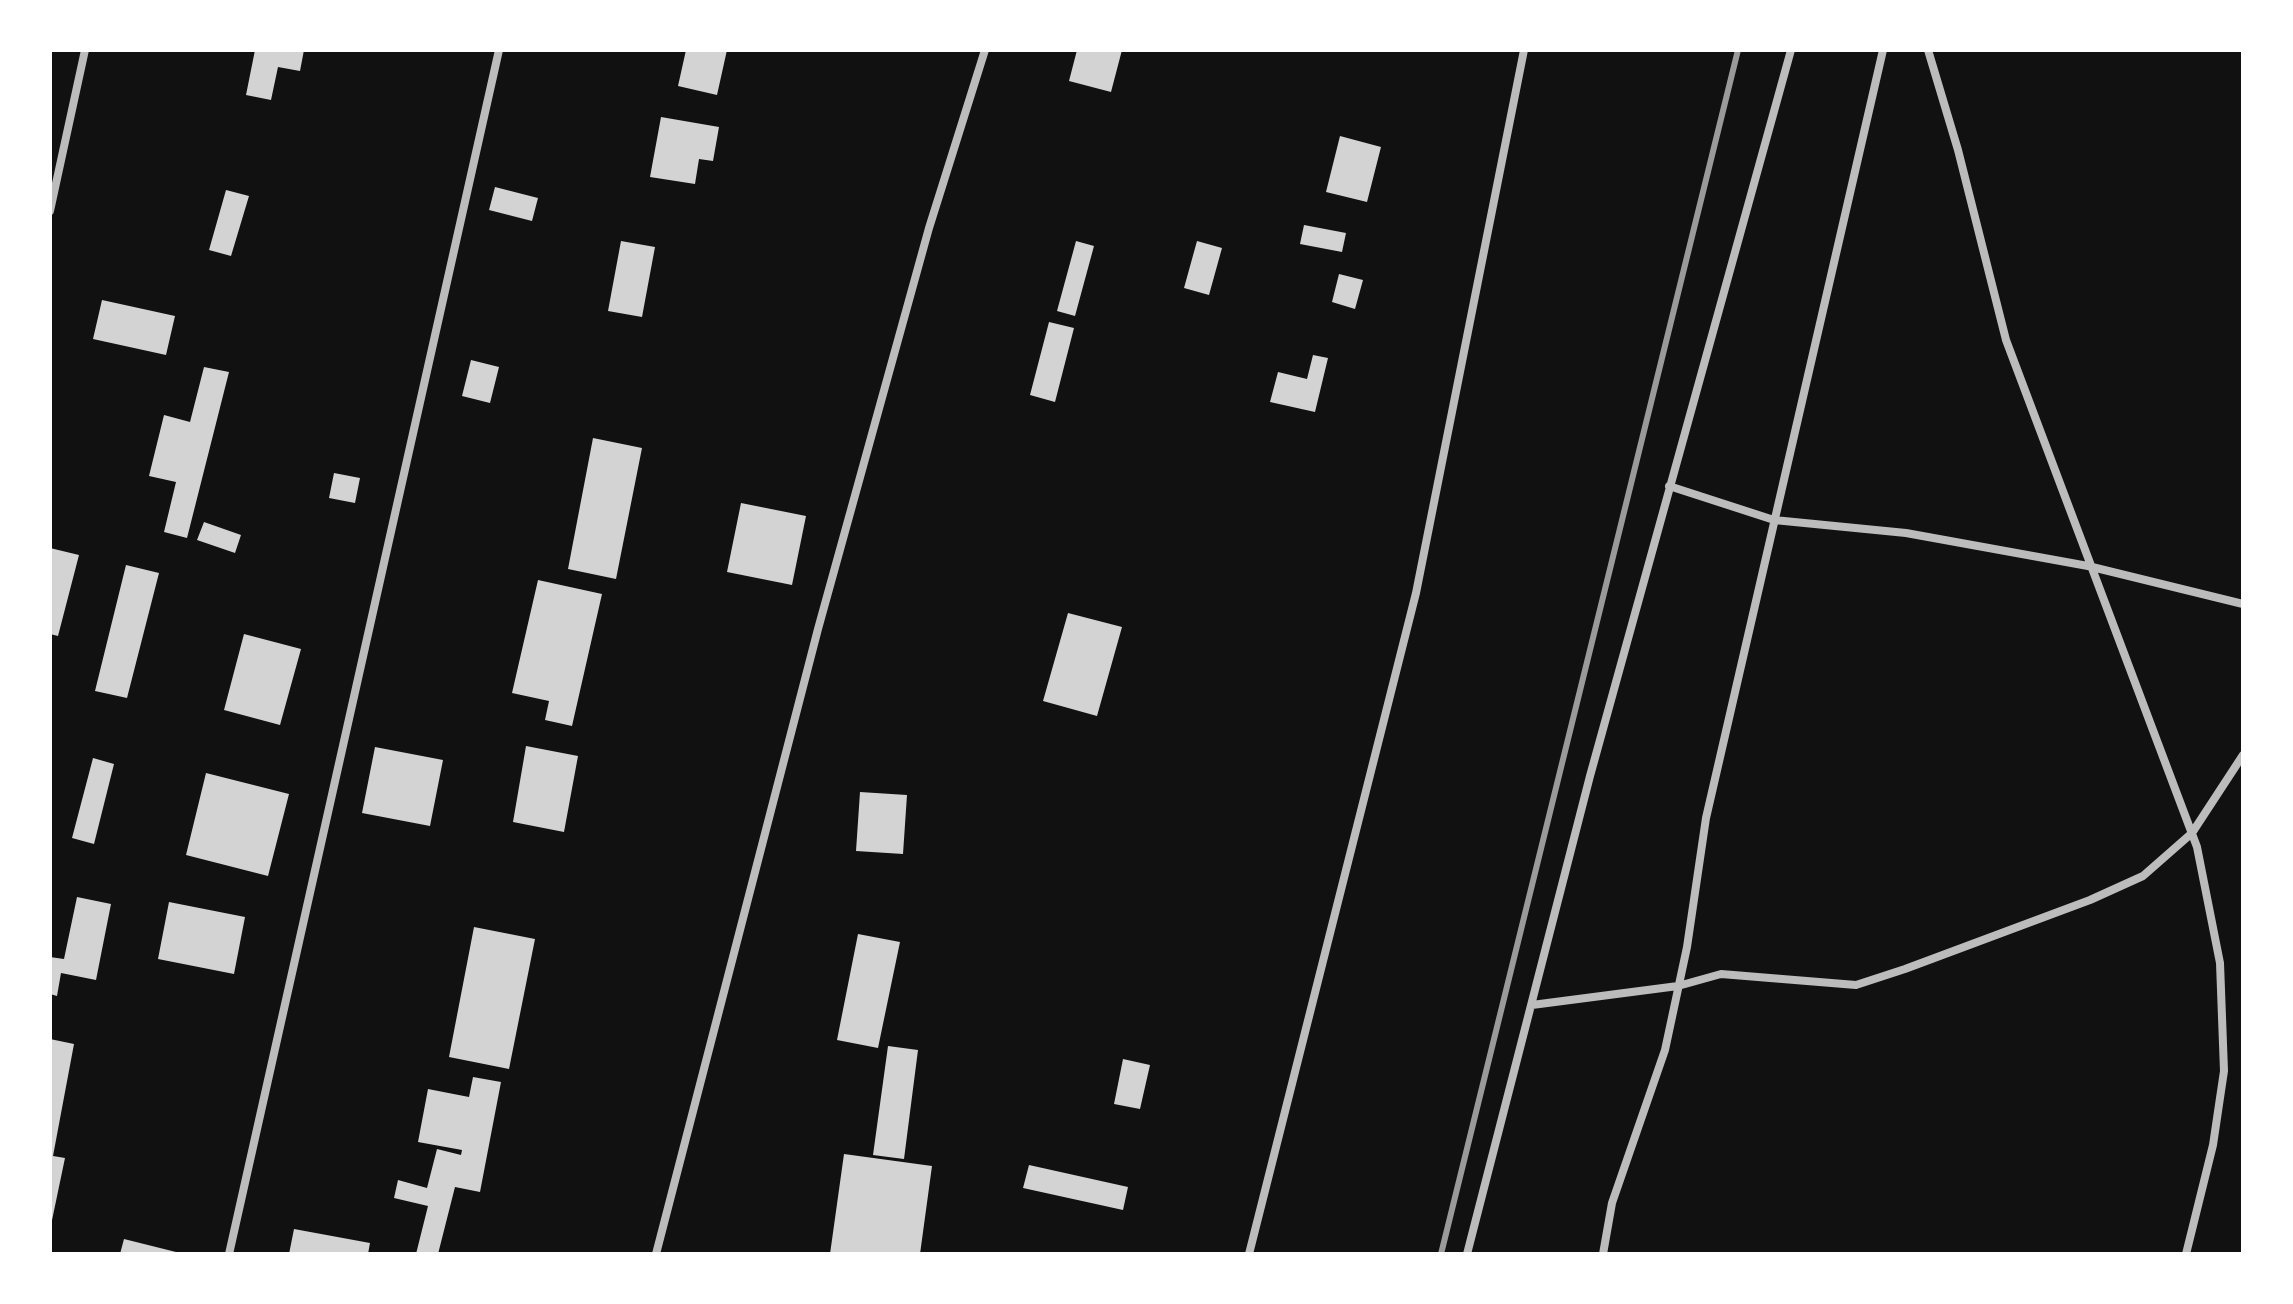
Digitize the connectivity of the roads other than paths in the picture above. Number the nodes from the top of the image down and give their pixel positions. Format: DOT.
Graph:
graph roads {
  1 [pos="85,50"];
  2 [pos="499,50"];
  3 [pos="985,50"];
  4 [pos="1524,50"];
  5 [pos="1791,50"];
  6 [pos="1883,50"];
  7 [pos="1928,50"];
  8 [pos="50,211"];
  9 [pos="1669,486"];
  10 [pos="1774,520"];
  11 [pos="2088,566"];
  12 [pos="2243,604"];
  13 [pos="2243,755"];
  14 [pos="2192,833"];
  15 [pos="1678,986"];
  16 [pos="1532,1005"];
  17 [pos="229,1254"];
  18 [pos="656,1254"];
  19 [pos="1249,1254"];
  20 [pos="1467,1254"];
  21 [pos="1603,1254"];
  22 [pos="2186,1254"];
  1 -- 8 [label="street"];
  2 -- 17 [label="street"];
  3 -- 18 [label="street"];
  4 -- 19 [label="street"];
  5 -- 9 [label="street"];
  6 -- 10 [label="street"];
  7 -- 11 [label="street"];
  9 -- 10 [label="street"];
  9 -- 16 [label="street"];
  10 -- 11 [label="street"];
  10 -- 15 [label="street"];
  11 -- 12 [label="street"];
  11 -- 14 [label="street"];
  13 -- 14 [label="street"];
  14 -- 15 [label="street"];
  14 -- 22 [label="street"];
  15 -- 16 [label="street"];
  15 -- 21 [label="street"];
  16 -- 20 [label="street"];
}
